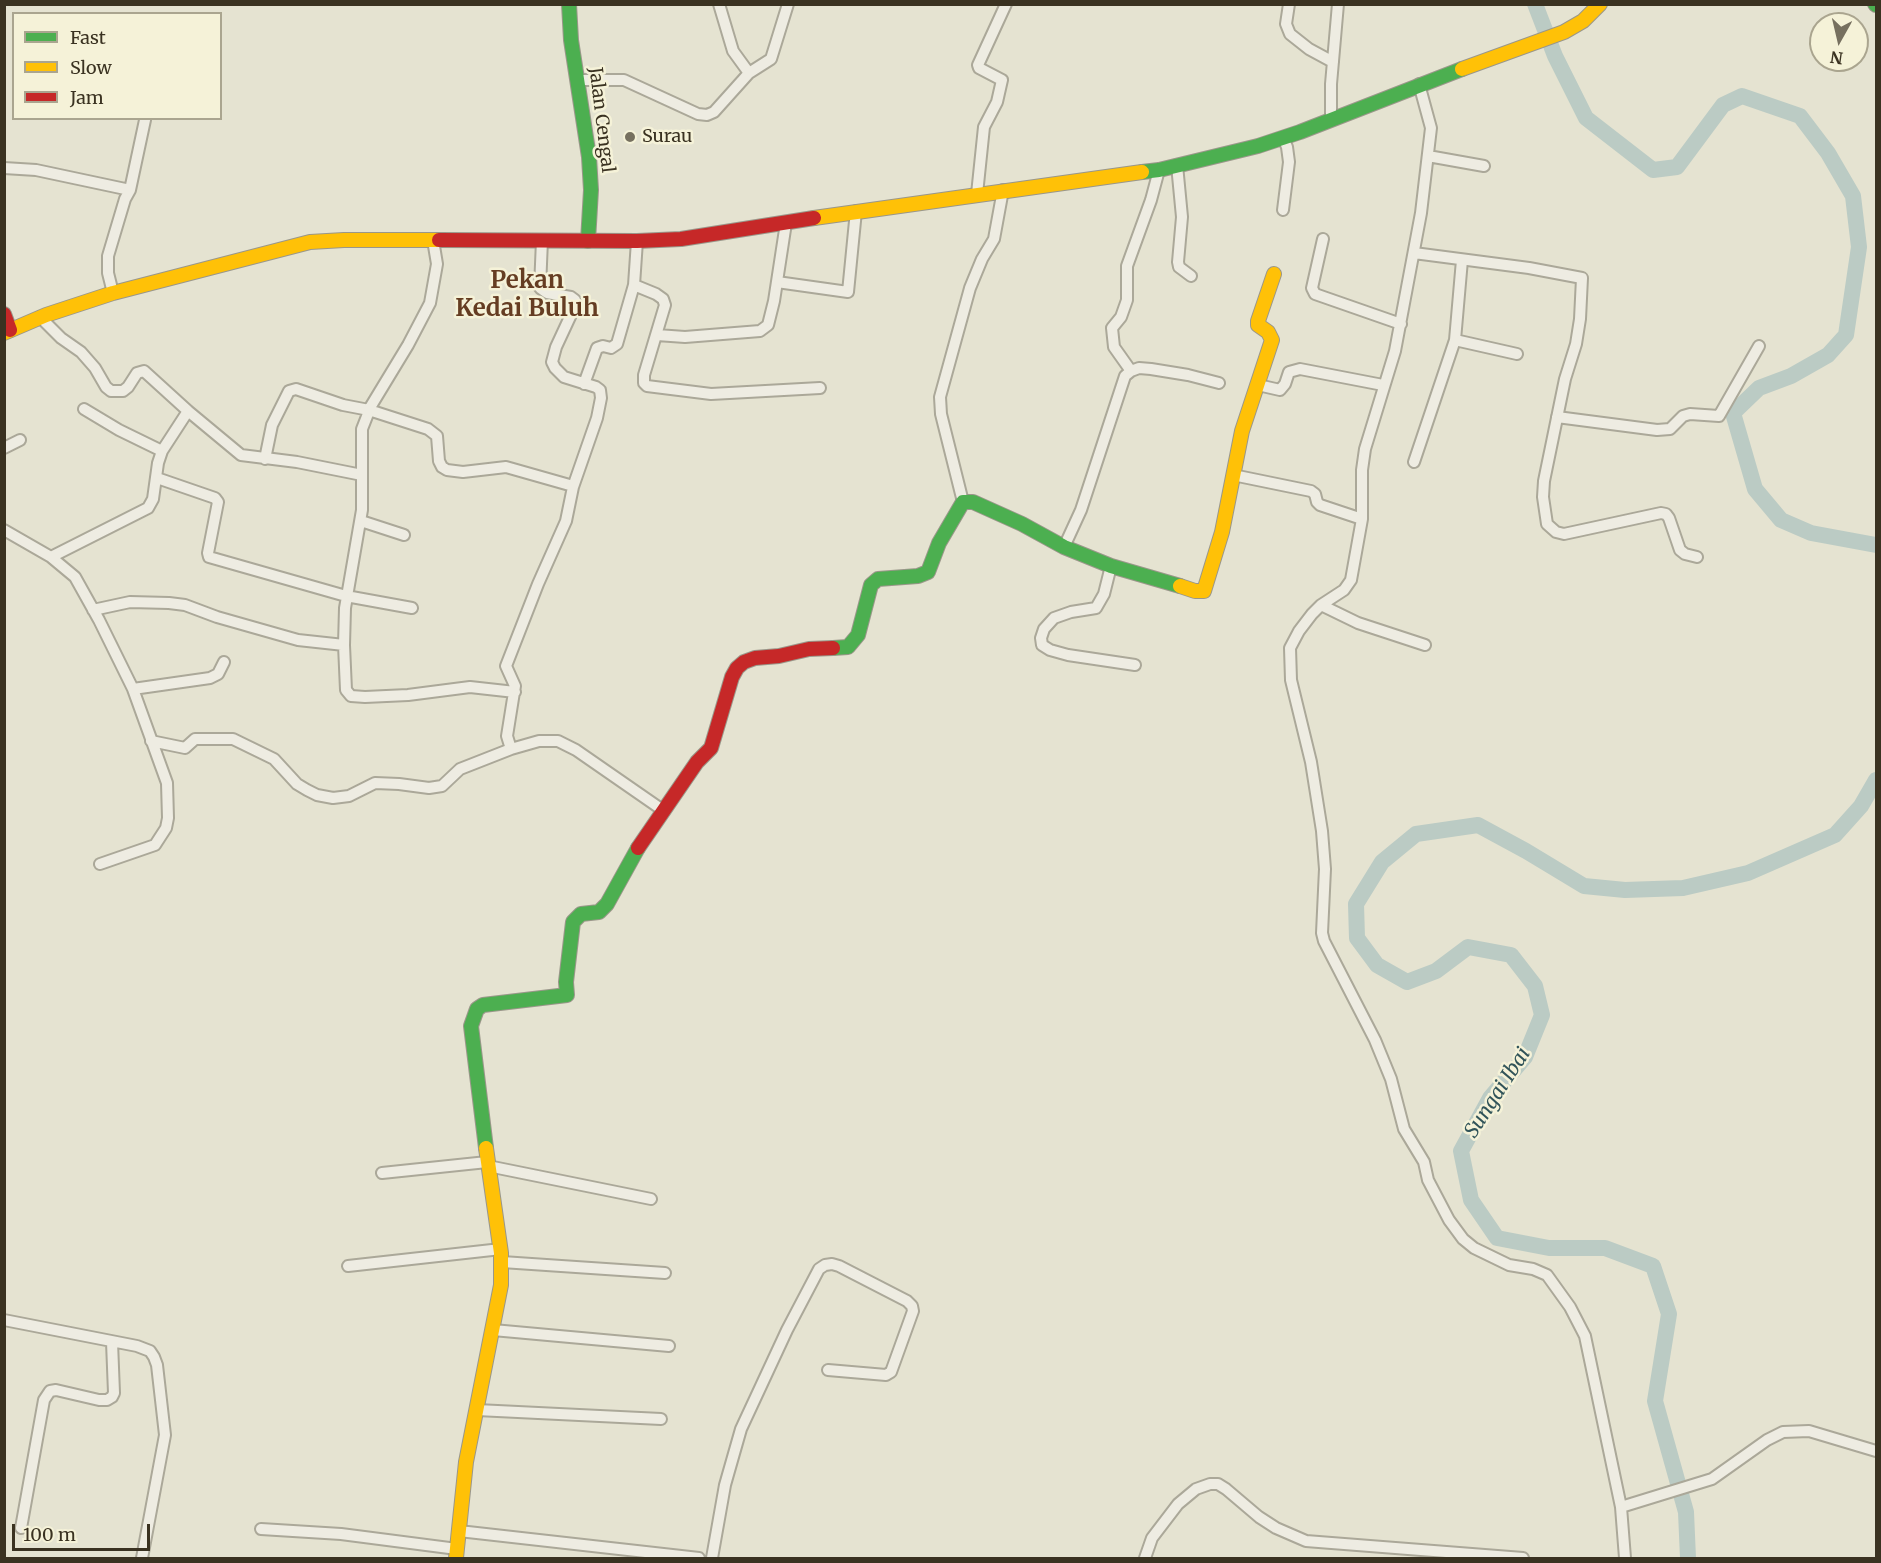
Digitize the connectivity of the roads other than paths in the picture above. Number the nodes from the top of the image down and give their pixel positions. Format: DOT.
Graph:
graph roads {
  1 [pos="569,4"];
  2 [pos="719,4"];
  3 [pos="788,4"];
  4 [pos="1005,4"];
  5 [pos="1289,4"];
  6 [pos="1338,4"];
  7 [pos="1600,4"];
  8 [pos="1333,62"];
  9 [pos="749,73"];
  10 [pos="578,80"];
  11 [pos="1419,84"];
  12 [pos="145,120"];
  13 [pos="1332,120"];
  14 [pos="1283,138"];
  15 [pos="1428,156"];
  16 [pos="1177,165"];
  17 [pos="1484,166"];
  18 [pos="4,168"];
  19 [pos="1159,170"];
  20 [pos="130,190"];
  21 [pos="1004,190"];
  22 [pos="977,194"];
  23 [pos="1283,210"];
  24 [pos="856,211"];
  25 [pos="786,223"];
  26 [pos="1323,239"];
  27 [pos="433,240"];
  28 [pos="542,240"];
  29 [pos="588,241"];
  30 [pos="637,241"];
  31 [pos="1414,253"];
  32 [pos="1462,260"];
  33 [pos="1274,274"];
  34 [pos="1191,276"];
  35 [pos="777,282"];
  36 [pos="634,285"];
  37 [pos="113,293"];
  38 [pos="4,314"];
  39 [pos="40,317"];
  40 [pos="1401,324"];
  41 [pos="7,331"];
  42 [pos="657,335"];
  43 [pos="1455,340"];
  44 [pos="1760,346"];
  45 [pos="1517,354"];
  46 [pos="1131,371"];
  47 [pos="1219,383"];
  48 [pos="584,384"];
  49 [pos="1258,385"];
  50 [pos="1383,385"];
  51 [pos="820,388"];
  52 [pos="84,409"];
  53 [pos="369,410"];
  54 [pos="188,411"];
  55 [pos="1557,417"];
  56 [pos="20,440"];
  57 [pos="4,448"];
  58 [pos="162,451"];
  59 [pos="265,459"];
  60 [pos="1414,462"];
  61 [pos="362,475"];
  62 [pos="1233,475"];
  63 [pos="157,478"];
  64 [pos="573,486"];
  65 [pos="963,502"];
  66 [pos="1362,519"];
  67 [pos="361,522"];
  68 [pos="4,530"];
  69 [pos="404,535"];
  70 [pos="1064,547"];
  71 [pos="51,557"];
  72 [pos="1697,557"];
  73 [pos="1111,566"];
  74 [pos="346,596"];
  75 [pos="1321,605"];
  76 [pos="412,608"];
  77 [pos="93,610"];
  78 [pos="344,645"];
  79 [pos="1425,645"];
  80 [pos="224,662"];
  81 [pos="1135,665"];
  82 [pos="133,689"];
  83 [pos="515,692"];
  84 [pos="151,741"];
  85 [pos="511,749"];
  86 [pos="663,811"];
  87 [pos="100,864"];
  88 [pos="487,1164"];
  89 [pos="382,1173"];
  90 [pos="651,1199"];
  91 [pos="501,1255"];
  92 [pos="348,1266"];
  93 [pos="665,1273"];
  94 [pos="4,1320"];
  95 [pos="493,1330"];
  96 [pos="112,1342"];
  97 [pos="669,1346"];
  98 [pos="828,1370"];
  99 [pos="477,1410"];
  100 [pos="661,1419"];
  101 [pos="1876,1451"];
  102 [pos="1621,1507"];
  103 [pos="21,1528"];
  104 [pos="261,1529"];
  105 [pos="459,1531"];
  106 [pos="456,1554"];
  107 [pos="142,1558"];
  108 [pos="699,1558"];
  109 [pos="712,1558"];
  110 [pos="1144,1558"];
  111 [pos="1523,1558"];
  112 [pos="1624,1558"];
  1 -- 10 [label="street, Jalan Cengal"];
  2 -- 9 [label="street"];
  3 -- 9 [label="street"];
  4 -- 22 [label="street"];
  5 -- 8 [label="street"];
  6 -- 8 [label="street"];
  7 -- 11 [label="street"];
  8 -- 13 [label="street"];
  9 -- 10 [label="street"];
  10 -- 29 [label="street, Jalan Cengal"];
  11 -- 13 [label="street"];
  11 -- 15 [label="street"];
  12 -- 20 [label="street"];
  13 -- 14 [label="street"];
  14 -- 16 [label="street"];
  14 -- 23 [label="street"];
  15 -- 17 [label="street"];
  15 -- 31 [label="street"];
  16 -- 19 [label="street"];
  16 -- 34 [label="street"];
  18 -- 20 [label="street"];
  19 -- 21 [label="street"];
  19 -- 46 [label="street"];
  20 -- 37 [label="street"];
  21 -- 22 [label="street"];
  21 -- 65 [label="street"];
  22 -- 24 [label="street"];
  24 -- 25 [label="street"];
  24 -- 35 [label="street"];
  25 -- 30 [label="street"];
  25 -- 35 [label="street"];
  26 -- 40 [label="street"];
  27 -- 28 [label="street"];
  27 -- 37 [label="street"];
  27 -- 53 [label="street"];
  28 -- 29 [label="street"];
  28 -- 48 [label="street"];
  29 -- 30 [label="street"];
  30 -- 36 [label="street"];
  31 -- 32 [label="street"];
  31 -- 40 [label="street"];
  32 -- 43 [label="street"];
  32 -- 55 [label="street"];
  33 -- 49 [label="street"];
  35 -- 42 [label="street"];
  36 -- 42 [label="street"];
  36 -- 48 [label="street"];
  37 -- 39 [label="street"];
  38 -- 41 [label="street"];
  39 -- 41 [label="street"];
  39 -- 54 [label="street"];
  40 -- 50 [label="street"];
  42 -- 51 [label="street"];
  43 -- 45 [label="street"];
  43 -- 60 [label="street"];
  44 -- 55 [label="street"];
  46 -- 47 [label="street"];
  46 -- 70 [label="street"];
  48 -- 64 [label="street"];
  49 -- 50 [label="street"];
  49 -- 62 [label="street"];
  50 -- 66 [label="street"];
  52 -- 58 [label="street"];
  53 -- 59 [label="street"];
  53 -- 61 [label="street"];
  53 -- 64 [label="street"];
  54 -- 58 [label="street"];
  54 -- 59 [label="street"];
  55 -- 72 [label="street"];
  56 -- 57 [label="street"];
  58 -- 63 [label="street"];
  59 -- 61 [label="street"];
  61 -- 67 [label="street"];
  62 -- 66 [label="street"];
  62 -- 73 [label="street"];
  63 -- 71 [label="street"];
  63 -- 74 [label="street"];
  64 -- 83 [label="street"];
  65 -- 70 [label="street"];
  65 -- 86 [label="street"];
  66 -- 75 [label="street"];
  67 -- 69 [label="street"];
  67 -- 74 [label="street"];
  68 -- 71 [label="street"];
  70 -- 73 [label="street"];
  71 -- 77 [label="street"];
  73 -- 81 [label="street"];
  74 -- 76 [label="street"];
  74 -- 78 [label="street"];
  75 -- 79 [label="street"];
  75 -- 102 [label="street"];
  77 -- 78 [label="street"];
  77 -- 82 [label="street"];
  78 -- 83 [label="street"];
  80 -- 82 [label="street"];
  82 -- 84 [label="street"];
  83 -- 85 [label="street"];
  84 -- 85 [label="street"];
  84 -- 87 [label="street"];
  85 -- 86 [label="street"];
  86 -- 88 [label="street"];
  88 -- 89 [label="street"];
  88 -- 90 [label="street"];
  88 -- 91 [label="street"];
  91 -- 92 [label="street"];
  91 -- 93 [label="street"];
  91 -- 95 [label="street"];
  94 -- 96 [label="street"];
  95 -- 97 [label="street"];
  95 -- 99 [label="street"];
  96 -- 103 [label="street"];
  96 -- 107 [label="street"];
  98 -- 109 [label="street"];
  99 -- 100 [label="street"];
  99 -- 105 [label="street"];
  101 -- 102 [label="street"];
  102 -- 112 [label="street"];
  104 -- 106 [label="street"];
  105 -- 106 [label="street"];
  105 -- 108 [label="street"];
  110 -- 111 [label="street"];
}
